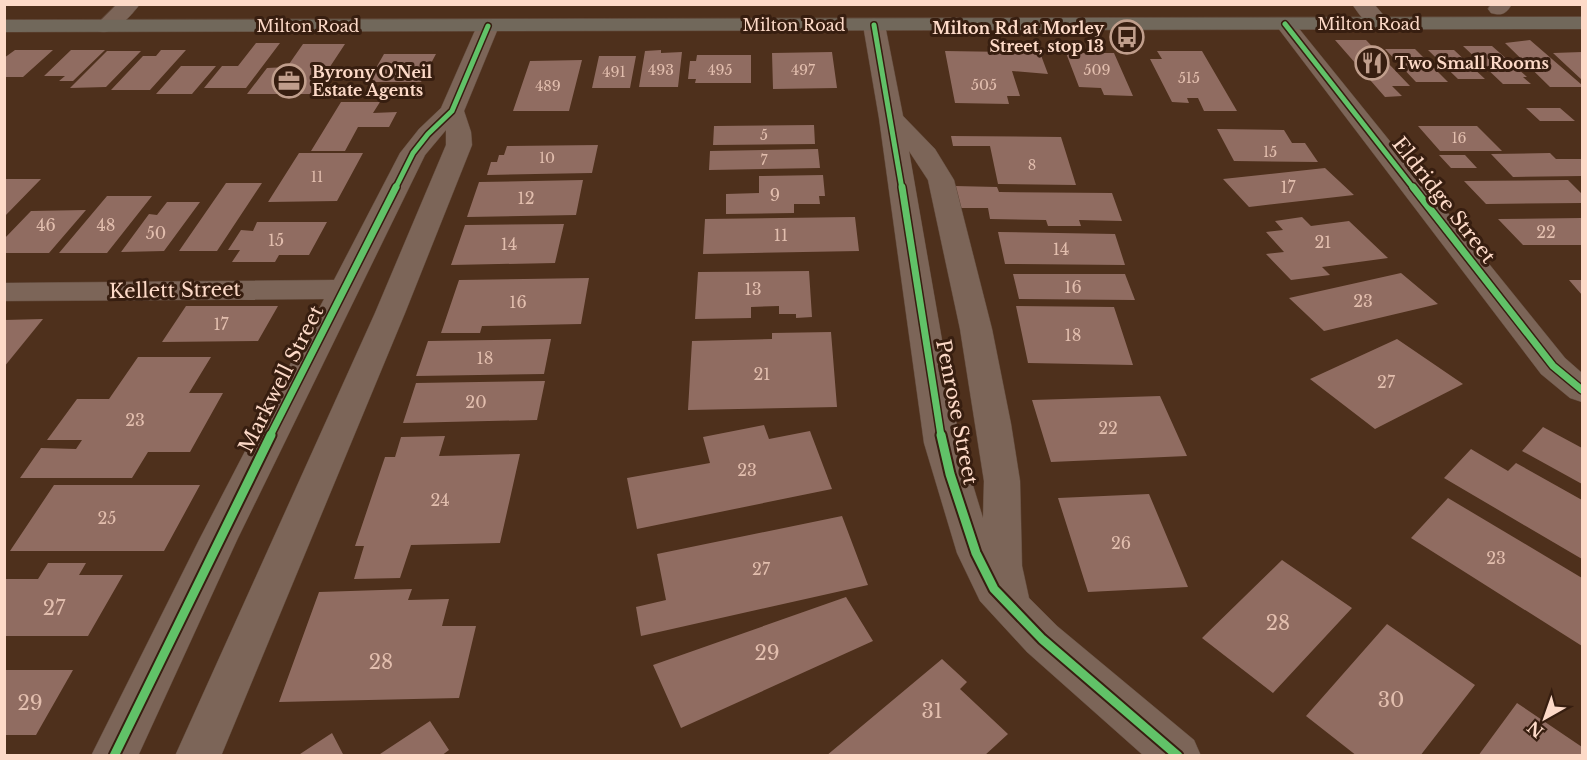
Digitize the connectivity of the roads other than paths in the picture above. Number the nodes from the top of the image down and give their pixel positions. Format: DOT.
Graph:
graph roads {
  1 [pos="130,4"];
  2 [pos="1362,4"];
  3 [pos="1500,7"];
  4 [pos="1582,8"];
  5 [pos="1582,23"];
  6 [pos="1285,24"];
  7 [pos="1384,24"];
  8 [pos="874,25"];
  9 [pos="4,26"];
  10 [pos="488,26"];
  11 [pos="105,27"];
  12 [pos="452,111"];
  13 [pos="891,118"];
  14 [pos="345,289"];
  15 [pos="4,292"];
  16 [pos="1582,390"];
  17 [pos="1019,617"];
  18 [pos="114,756"];
  19 [pos="198,756"];
  20 [pos="1178,756"];
  1 -- 11 [label="street"];
  2 -- 7 [label="street"];
  3 -- 4 [label="main road"];
  3 -- 7 [label="main road"];
  5 -- 7 [label="main road, Milton Road"];
  6 -- 7 [label="main road, Milton Road"];
  6 -- 8 [label="main road, Milton Road"];
  6 -- 16 [label="street, Eldridge Street"];
  8 -- 10 [label="main road, Milton Road"];
  8 -- 13 [label="street, Penrose Street"];
  9 -- 11 [label="main road, Milton Road"];
  10 -- 11 [label="main road, Milton Road"];
  10 -- 12 [label="street, Markwell Street"];
  12 -- 14 [label="street, Markwell Street"];
  12 -- 19 [label="street"];
  13 -- 17 [label="street, Penrose Street"];
  13 -- 17 [label="street, Penrose Street"];
  14 -- 15 [label="street, Kellett Street"];
  14 -- 18 [label="street, Markwell Street"];
  17 -- 20 [label="street, Penrose Street"];
}
